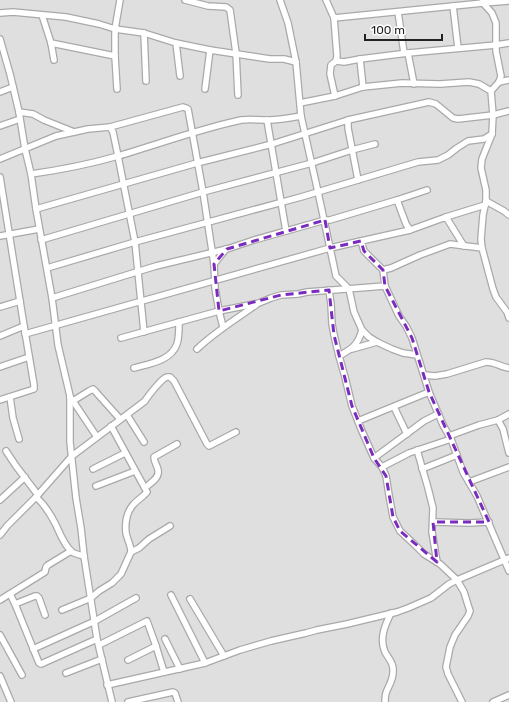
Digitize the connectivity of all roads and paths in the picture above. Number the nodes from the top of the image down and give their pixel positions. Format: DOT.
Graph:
graph roads {
  1 [pos="120,0"];
  2 [pos="185,0"];
  3 [pos="280,0"];
  4 [pos="194,1"];
  5 [pos="327,1"];
  6 [pos="483,1"];
  7 [pos="509,2"];
  8 [pos="453,6"];
  9 [pos="398,12"];
  10 [pos="0,13"];
  11 [pos="42,15"];
  12 [pos="334,18"];
  13 [pos="115,29"];
  14 [pos="144,33"];
  15 [pos="0,40"];
  16 [pos="51,43"];
  17 [pos="176,43"];
  18 [pos="509,43"];
  19 [pos="496,45"];
  20 [pos="458,48"];
  21 [pos="210,50"];
  22 [pos="236,53"];
  23 [pos="406,53"];
  24 [pos="114,56"];
  25 [pos="4,59"];
  26 [pos="360,59"];
  27 [pos="54,60"];
  28 [pos="336,61"];
  29 [pos="296,62"];
  30 [pos="180,76"];
  31 [pos="509,80"];
  32 [pos="146,81"];
  33 [pos="499,82"];
  34 [pos="414,84"];
  35 [pos="13,87"];
  36 [pos="363,87"];
  37 [pos="117,89"];
  38 [pos="205,89"];
  39 [pos="492,91"];
  40 [pos="0,92"];
  41 [pos="238,95"];
  42 [pos="335,96"];
  43 [pos="300,103"];
  44 [pos="509,111"];
  45 [pos="19,112"];
  46 [pos="301,113"];
  47 [pos="493,115"];
  48 [pos="20,119"];
  49 [pos="267,120"];
  50 [pos="348,120"];
  51 [pos="0,126"];
  52 [pos="110,127"];
  53 [pos="74,132"];
  54 [pos="192,132"];
  55 [pos="305,133"];
  56 [pos="492,134"];
  57 [pos="272,144"];
  58 [pos="375,144"];
  59 [pos="25,149"];
  60 [pos="352,150"];
  61 [pos="118,156"];
  62 [pos="0,159"];
  63 [pos="197,163"];
  64 [pos="312,163"];
  65 [pos="276,172"];
  66 [pos="32,174"];
  67 [pos="0,177"];
  68 [pos="358,180"];
  69 [pos="124,184"];
  70 [pos="427,190"];
  71 [pos="203,192"];
  72 [pos="318,192"];
  73 [pos="397,200"];
  74 [pos="281,202"];
  75 [pos="486,203"];
  76 [pos="36,209"];
  77 [pos="129,213"];
  78 [pos="509,215"];
  79 [pos="446,217"];
  80 [pos="324,220"];
  81 [pos="207,222"];
  82 [pos="39,229"];
  83 [pos="410,230"];
  84 [pos="286,231"];
  85 [pos="9,235"];
  86 [pos="0,236"];
  87 [pos="41,240"];
  88 [pos="361,241"];
  89 [pos="135,242"];
  90 [pos="464,246"];
  91 [pos="330,248"];
  92 [pos="482,248"];
  93 [pos="227,249"];
  94 [pos="212,253"];
  95 [pos="214,264"];
  96 [pos="47,268"];
  97 [pos="383,270"];
  98 [pos="138,272"];
  99 [pos="215,280"];
  100 [pos="385,286"];
  101 [pos="349,289"];
  102 [pos="329,290"];
  103 [pos="52,298"];
  104 [pos="20,301"];
  105 [pos="141,301"];
  106 [pos="259,303"];
  107 [pos="0,307"];
  108 [pos="219,311"];
  109 [pos="509,318"];
  110 [pos="179,322"];
  111 [pos="24,326"];
  112 [pos="55,326"];
  113 [pos="223,328"];
  114 [pos="362,330"];
  115 [pos="144,332"];
  116 [pos="25,334"];
  117 [pos="0,336"];
  118 [pos="121,338"];
  119 [pos="377,342"];
  120 [pos="197,349"];
  121 [pos="351,349"];
  122 [pos="417,355"];
  123 [pos="339,356"];
  124 [pos="29,357"];
  125 [pos="0,367"];
  126 [pos="134,368"];
  127 [pos="509,368"];
  128 [pos="424,375"];
  129 [pos="429,392"];
  130 [pos="10,397"];
  131 [pos="72,399"];
  132 [pos="0,400"];
  133 [pos="394,407"];
  134 [pos="438,414"];
  135 [pos="509,414"];
  136 [pos="127,415"];
  137 [pos="120,419"];
  138 [pos="498,420"];
  139 [pos="358,421"];
  140 [pos="111,426"];
  141 [pos="236,432"];
  142 [pos="407,434"];
  143 [pos="97,437"];
  144 [pos="450,438"];
  145 [pos="19,439"];
  146 [pos="144,442"];
  147 [pos="177,444"];
  148 [pos="417,450"];
  149 [pos="6,451"];
  150 [pos="126,453"];
  151 [pos="509,454"];
  152 [pos="457,455"];
  153 [pos="72,456"];
  154 [pos="374,458"];
  155 [pos="382,467"];
  156 [pos="509,467"];
  157 [pos="94,469"];
  158 [pos="422,469"];
  159 [pos="135,470"];
  160 [pos="25,478"];
  161 [pos="469,482"];
  162 [pos="96,486"];
  163 [pos="145,488"];
  164 [pos="37,496"];
  165 [pos="0,500"];
  166 [pos="433,522"];
  167 [pos="489,522"];
  168 [pos="170,526"];
  169 [pos="0,535"];
  170 [pos="70,550"];
  171 [pos="131,552"];
  172 [pos="84,556"];
  173 [pos="507,559"];
  174 [pos="437,562"];
  175 [pos="509,571"];
  176 [pos="458,580"];
  177 [pos="10,594"];
  178 [pos="171,595"];
  179 [pos="91,598"];
  180 [pos="136,598"];
  181 [pos="190,598"];
  182 [pos="0,600"];
  183 [pos="15,604"];
  184 [pos="62,610"];
  185 [pos="391,613"];
  186 [pos="45,615"];
  187 [pos="95,621"];
  188 [pos="0,635"];
  189 [pos="165,639"];
  190 [pos="98,642"];
  191 [pos="156,646"];
  192 [pos="34,649"];
  193 [pos="224,656"];
  194 [pos="102,659"];
  195 [pos="128,660"];
  196 [pos="205,663"];
  197 [pos="180,669"];
  198 [pos="164,672"];
  199 [pos="66,673"];
  200 [pos="22,675"];
  201 [pos="0,676"];
  202 [pos="108,685"];
  203 [pos="509,695"];
  204 [pos="11,702"];
  205 [pos="112,702"];
  206 [pos="128,702"];
  207 [pos="178,702"];
  208 [pos="385,702"];
  209 [pos="462,702"];
  210 [pos="493,702"];
  1 -- 13 [label="street"];
  2 -- 4 [label="street"];
  3 -- 29 [label="street"];
  4 -- 22 [label="street"];
  5 -- 12 [label="street"];
  6 -- 7 [label="street"];
  6 -- 8 [label="street"];
  6 -- 19 [label="street"];
  8 -- 9 [label="street"];
  8 -- 20 [label="street"];
  9 -- 12 [label="street"];
  9 -- 23 [label="street"];
  10 -- 11 [label="street"];
  11 -- 13 [label="street"];
  11 -- 16 [label="street"];
  12 -- 28 [label="street"];
  13 -- 14 [label="street"];
  13 -- 24 [label="street"];
  14 -- 17 [label="street"];
  14 -- 32 [label="street"];
  15 -- 25 [label="street"];
  16 -- 24 [label="street"];
  16 -- 27 [label="street"];
  17 -- 21 [label="street"];
  17 -- 30 [label="street"];
  18 -- 19 [label="street"];
  19 -- 20 [label="street"];
  19 -- 33 [label="street"];
  20 -- 23 [label="street"];
  21 -- 22 [label="street"];
  21 -- 38 [label="street"];
  22 -- 29 [label="street"];
  22 -- 41 [label="street"];
  23 -- 26 [label="street"];
  23 -- 34 [label="street"];
  24 -- 37 [label="street"];
  25 -- 35 [label="street"];
  26 -- 28 [label="street"];
  26 -- 36 [label="street"];
  28 -- 42 [label="street"];
  29 -- 43 [label="street"];
  31 -- 33 [label="street"];
  33 -- 39 [label="street"];
  34 -- 36 [label="street"];
  34 -- 39 [label="street"];
  35 -- 40 [label="street"];
  35 -- 45 [label="street"];
  36 -- 42 [label="street"];
  39 -- 47 [label="street"];
  42 -- 43 [label="street"];
  43 -- 46 [label="street"];
  44 -- 47 [label="street"];
  45 -- 48 [label="street"];
  45 -- 53 [label="street"];
  46 -- 49 [label="street"];
  46 -- 55 [label="street"];
  47 -- 50 [label="street"];
  47 -- 56 [label="street"];
  48 -- 51 [label="street"];
  48 -- 59 [label="street"];
  49 -- 54 [label="street"];
  49 -- 57 [label="street"];
  50 -- 55 [label="street"];
  50 -- 60 [label="street"];
  52 -- 53 [label="street"];
  52 -- 54 [label="street"];
  52 -- 61 [label="street"];
  53 -- 59 [label="street"];
  54 -- 61 [label="street"];
  54 -- 63 [label="street"];
  55 -- 57 [label="street"];
  55 -- 64 [label="street"];
  56 -- 68 [label="street"];
  56 -- 75 [label="street"];
  57 -- 63 [label="street"];
  57 -- 65 [label="street"];
  58 -- 60 [label="street"];
  59 -- 62 [label="street"];
  59 -- 66 [label="street"];
  60 -- 64 [label="street"];
  60 -- 68 [label="street"];
  61 -- 66 [label="street"];
  61 -- 69 [label="street"];
  63 -- 69 [label="street"];
  63 -- 71 [label="street"];
  64 -- 65 [label="street"];
  64 -- 72 [label="street"];
  65 -- 71 [label="street"];
  65 -- 74 [label="street"];
  66 -- 76 [label="street"];
  67 -- 85 [label="street"];
  68 -- 72 [label="street"];
  69 -- 76 [label="street"];
  69 -- 77 [label="street"];
  70 -- 73 [label="street"];
  71 -- 77 [label="street"];
  71 -- 81 [label="street"];
  72 -- 74 [label="street"];
  72 -- 80 [label="street"];
  73 -- 80 [label="street"];
  73 -- 83 [label="street"];
  74 -- 81 [label="street"];
  74 -- 84 [label="street"];
  75 -- 78 [label="street"];
  75 -- 79 [label="street"];
  75 -- 92 [label="street"];
  76 -- 82 [label="street"];
  77 -- 87 [label="street"];
  77 -- 89 [label="street"];
  79 -- 83 [label="street"];
  79 -- 90 [label="street"];
  80 -- 84 [label="street"];
  80 -- 91 [label="street"];
  81 -- 89 [label="street"];
  81 -- 94 [label="street"];
  82 -- 85 [label="street"];
  82 -- 87 [label="street"];
  83 -- 88 [label="street"];
  84 -- 93 [label="street"];
  85 -- 86 [label="street"];
  85 -- 104 [label="street"];
  87 -- 96 [label="street"];
  88 -- 91 [label="street"];
  88 -- 97 [label="street"];
  89 -- 96 [label="street"];
  89 -- 98 [label="street"];
  90 -- 92 [label="street"];
  90 -- 97 [label="street"];
  91 -- 99 [label="street"];
  91 -- 101 [label="street"];
  92 -- 109 [label="street"];
  93 -- 94 [label="street"];
  93 -- 95 [label="street"];
  94 -- 95 [label="street"];
  94 -- 98 [label="street"];
  95 -- 99 [label="street"];
  96 -- 103 [label="street"];
  97 -- 100 [label="street"];
  98 -- 103 [label="street"];
  98 -- 105 [label="street"];
  99 -- 105 [label="street"];
  99 -- 108 [label="street"];
  100 -- 101 [label="street"];
  100 -- 122 [label="street"];
  101 -- 102 [label="street"];
  101 -- 114 [label="street"];
  102 -- 106 [label="street"];
  102 -- 123 [label="street"];
  103 -- 112 [label="street"];
  104 -- 107 [label="street"];
  104 -- 111 [label="street"];
  105 -- 112 [label="street"];
  105 -- 115 [label="street"];
  106 -- 108 [label="street"];
  106 -- 113 [label="street"];
  108 -- 110 [label="street"];
  108 -- 113 [label="street"];
  110 -- 115 [label="street"];
  110 -- 126 [label="street"];
  111 -- 116 [label="street"];
  111 -- 117 [label="street"];
  112 -- 116 [label="street"];
  112 -- 131 [label="street"];
  113 -- 120 [label="street"];
  114 -- 119 [label="street"];
  114 -- 121 [label="street"];
  115 -- 118 [label="street"];
  116 -- 124 [label="street"];
  119 -- 121 [label="street"];
  119 -- 122 [label="street"];
  121 -- 123 [label="street"];
  122 -- 128 [label="street"];
  123 -- 139 [label="street"];
  124 -- 125 [label="street"];
  124 -- 130 [label="street"];
  127 -- 128 [label="street"];
  128 -- 129 [label="street"];
  129 -- 133 [label="street"];
  129 -- 134 [label="street"];
  130 -- 132 [label="street"];
  130 -- 145 [label="street"];
  131 -- 137 [label="street"];
  131 -- 143 [label="street"];
  131 -- 153 [label="street"];
  133 -- 139 [label="street"];
  133 -- 142 [label="street"];
  134 -- 142 [label="street"];
  134 -- 144 [label="street"];
  135 -- 138 [label="street"];
  136 -- 137 [label="street"];
  136 -- 141 [label="street"];
  136 -- 146 [label="street"];
  137 -- 140 [label="street"];
  138 -- 144 [label="street"];
  138 -- 151 [label="street"];
  139 -- 154 [label="street"];
  140 -- 143 [label="street"];
  140 -- 150 [label="street"];
  142 -- 154 [label="street"];
  143 -- 153 [label="street"];
  144 -- 148 [label="street"];
  144 -- 152 [label="street"];
  147 -- 163 [label="street"];
  148 -- 155 [label="street"];
  148 -- 158 [label="street"];
  149 -- 160 [label="street"];
  150 -- 157 [label="street"];
  150 -- 159 [label="street"];
  152 -- 158 [label="street"];
  152 -- 161 [label="street"];
  153 -- 164 [label="street"];
  153 -- 172 [label="street"];
  154 -- 155 [label="street"];
  155 -- 174 [label="street"];
  156 -- 161 [label="street"];
  158 -- 166 [label="street"];
  159 -- 162 [label="street"];
  159 -- 163 [label="street"];
  160 -- 164 [label="street"];
  160 -- 165 [label="street"];
  161 -- 167 [label="street"];
  163 -- 171 [label="street"];
  164 -- 169 [label="street"];
  164 -- 170 [label="street"];
  166 -- 167 [label="street"];
  166 -- 174 [label="street"];
  167 -- 173 [label="street"];
  168 -- 171 [label="street"];
  170 -- 172 [label="street"];
  170 -- 177 [label="street"];
  171 -- 179 [label="street"];
  172 -- 179 [label="street"];
  173 -- 175 [label="street"];
  173 -- 176 [label="street"];
  174 -- 176 [label="street"];
  176 -- 185 [label="street"];
  176 -- 209 [label="street"];
  177 -- 182 [label="street"];
  177 -- 183 [label="street"];
  178 -- 196 [label="street"];
  179 -- 184 [label="street"];
  179 -- 187 [label="street"];
  180 -- 187 [label="street"];
  181 -- 193 [label="street"];
  183 -- 186 [label="street"];
  183 -- 192 [label="street"];
  185 -- 193 [label="street"];
  185 -- 208 [label="street"];
  187 -- 190 [label="street"];
  187 -- 192 [label="street"];
  188 -- 200 [label="street"];
  189 -- 197 [label="street"];
  190 -- 191 [label="street"];
  190 -- 192 [label="street"];
  190 -- 194 [label="street"];
  191 -- 195 [label="street"];
  191 -- 198 [label="street"];
  193 -- 196 [label="street"];
  194 -- 199 [label="street"];
  194 -- 202 [label="street"];
  196 -- 197 [label="street"];
  197 -- 198 [label="street"];
  198 -- 202 [label="street"];
  201 -- 204 [label="street"];
  202 -- 205 [label="street"];
  203 -- 210 [label="street"];
  206 -- 207 [label="street"];
}
